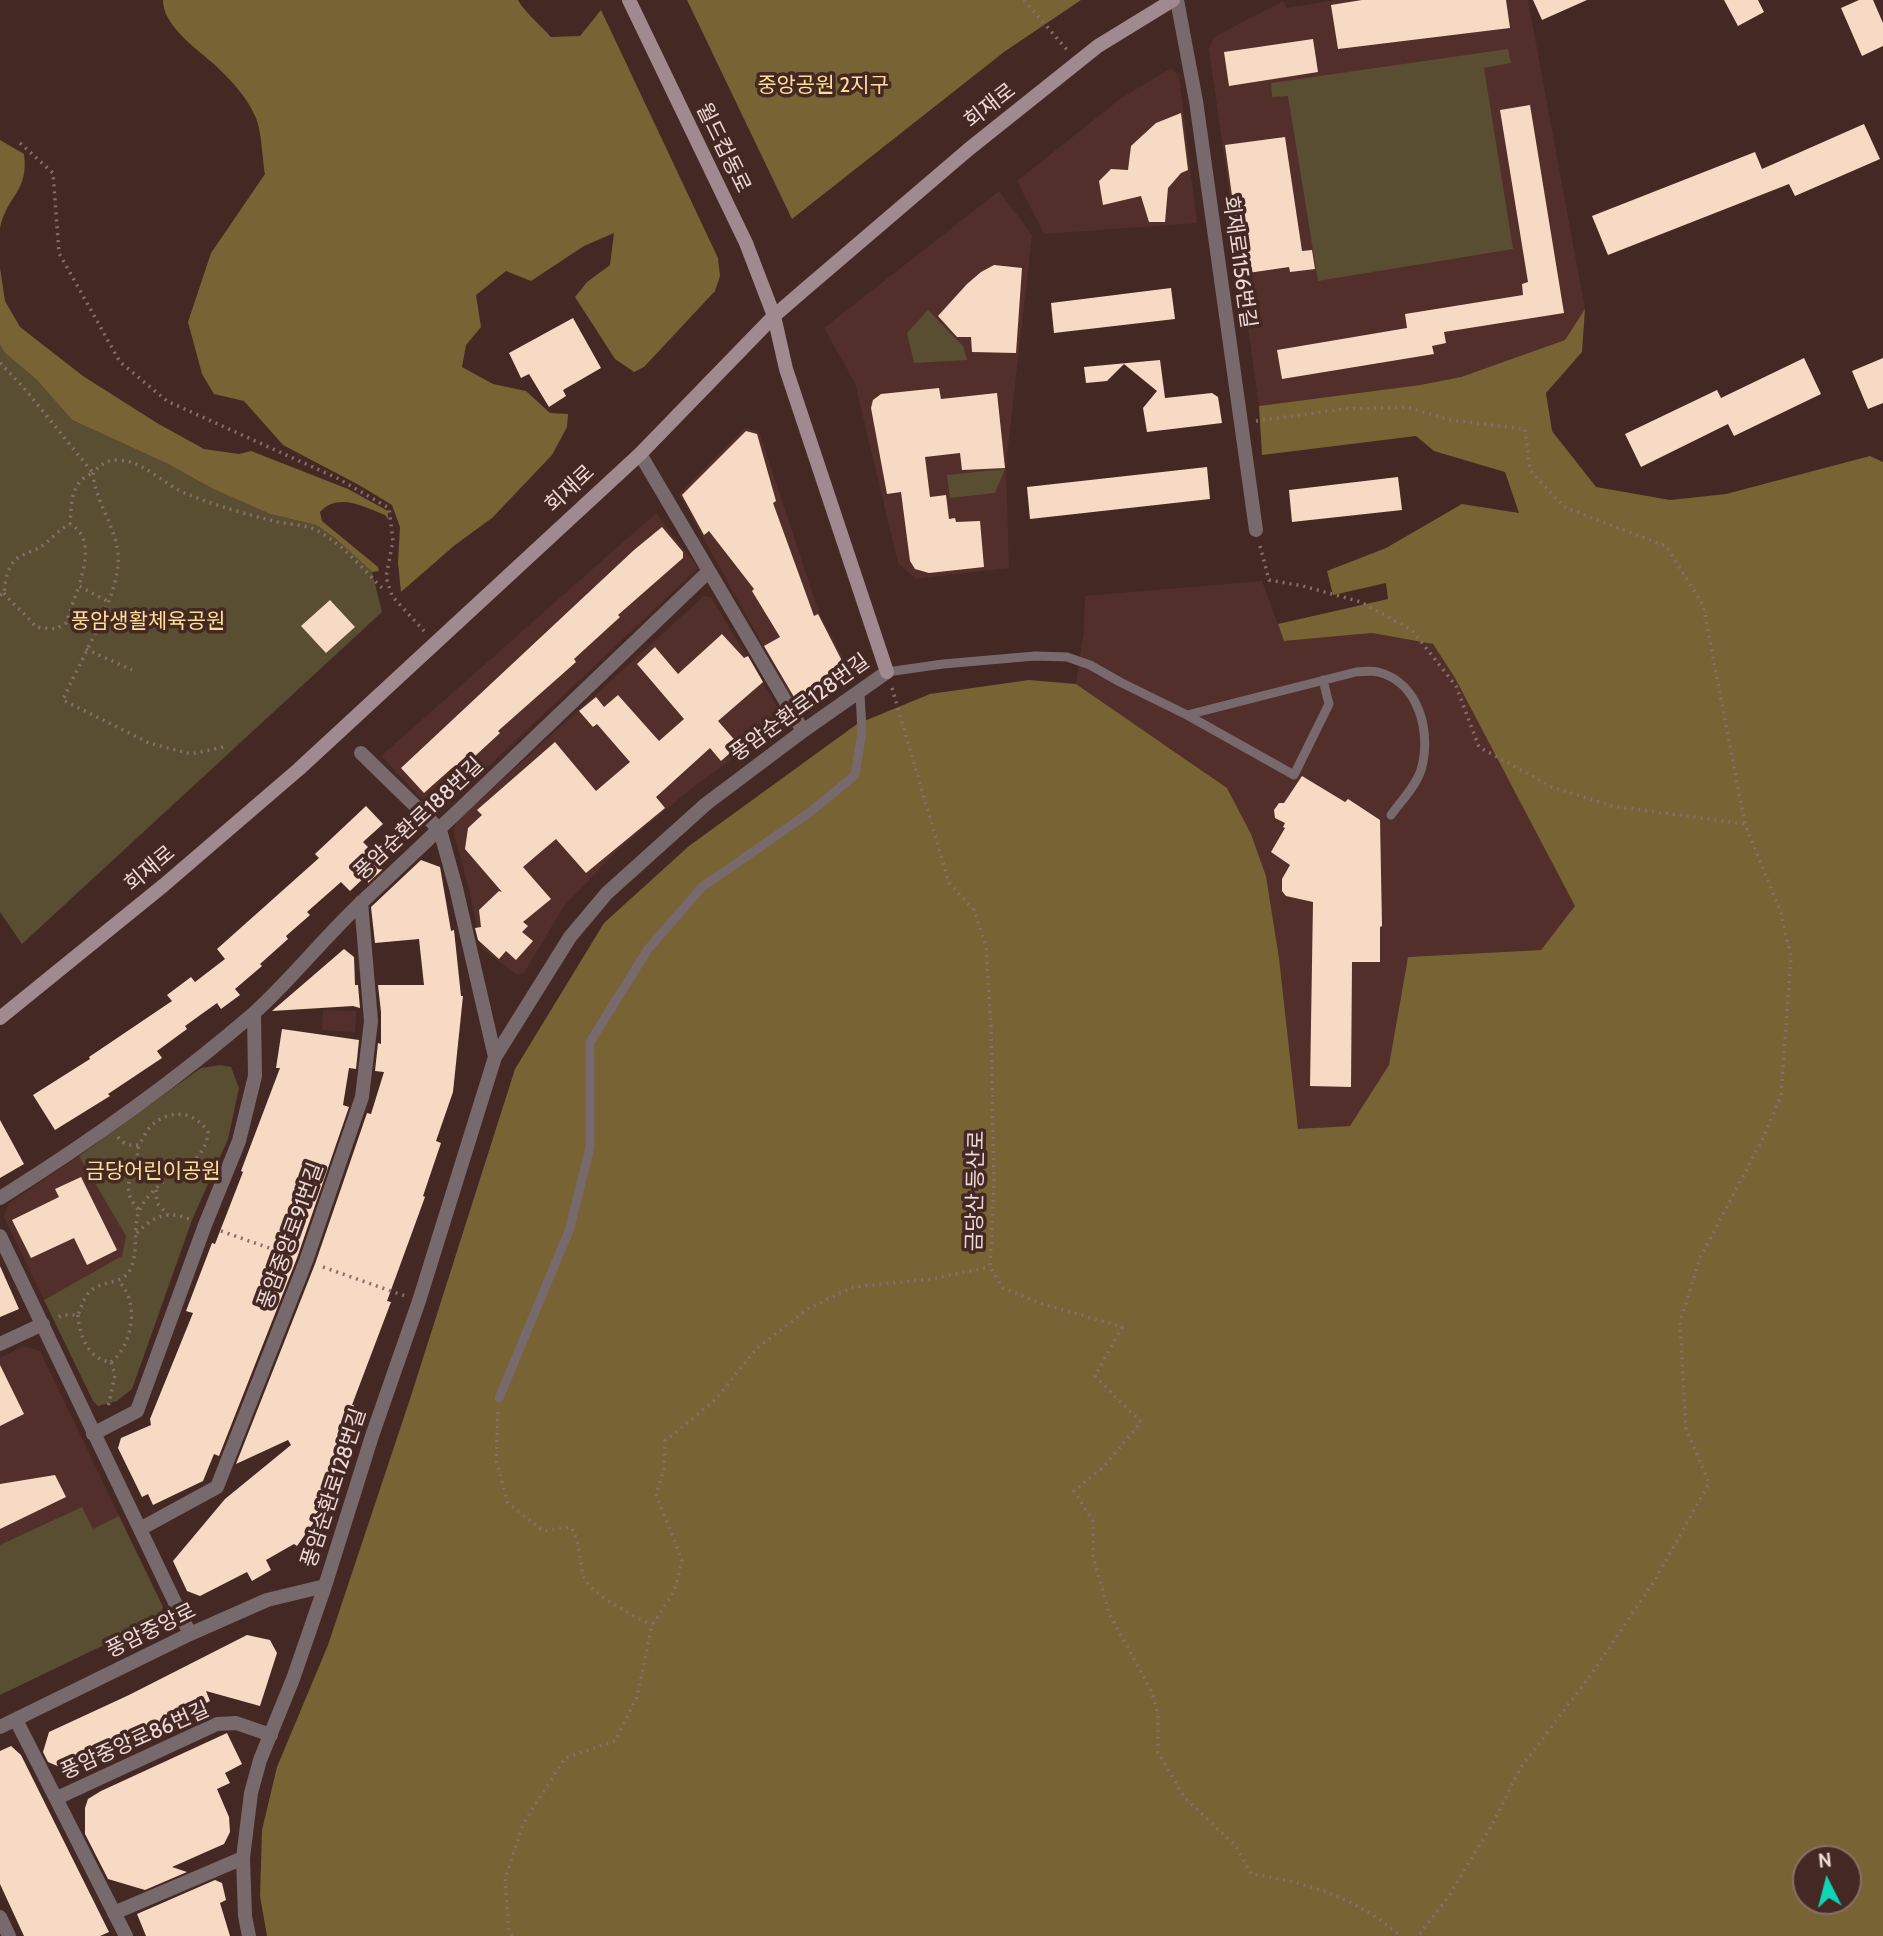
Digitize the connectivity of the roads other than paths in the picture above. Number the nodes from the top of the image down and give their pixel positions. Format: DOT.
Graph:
graph roads {
  1 [pos="629,0"];
  2 [pos="1175,0"];
  3 [pos="774,316"];
  4 [pos="640,454"];
  5 [pos="1256,530"];
  6 [pos="709,571"];
  7 [pos="887,672"];
  8 [pos="1324,680"];
  9 [pos="860,693"];
  10 [pos="1186,715"];
  11 [pos="803,731"];
  12 [pos="361,753"];
  13 [pos="1391,815"];
  14 [pos="440,830"];
  15 [pos="361,902"];
  16 [pos="254,1013"];
  17 [pos="0,1018"];
  18 [pos="495,1057"];
  19 [pos="0,1198"];
  20 [pos="0,1236"];
  21 [pos="48,1322"];
  22 [pos="0,1344"];
  23 [pos="499,1398"];
  24 [pos="93,1434"];
  25 [pos="140,1529"];
  26 [pos="325,1586"];
  27 [pos="190,1634"];
  28 [pos="16,1720"];
  29 [pos="0,1727"];
  30 [pos="271,1735"];
  31 [pos="57,1798"];
  32 [pos="243,1857"];
  33 [pos="114,1913"];
  34 [pos="0,1917"];
  35 [pos="9,1936"];
  36 [pos="126,1936"];
  37 [pos="249,1936"];
  1 -- 3 [label="main road, 월드컵동로"];
  2 -- 3 [label="main road, 회재로"];
  2 -- 5 [label="street, 회재로1156번길"];
  3 -- 4 [label="main road, 회재로"];
  3 -- 7 [label="main road, 풍암순환로128번길"];
  4 -- 6 [label="street"];
  4 -- 17 [label="main road, 회재로"];
  6 -- 11 [label="street"];
  6 -- 14 [label="street, 풍암순환로188번길"];
  7 -- 9 [label="street, 풍암순환로128번길"];
  7 -- 10 [label="lane"];
  8 -- 10 [label="lane"];
  8 -- 10 [label="lane"];
  8 -- 13 [label="lane"];
  9 -- 11 [label="street, 풍암순환로128번길"];
  9 -- 23 [label="lane"];
  11 -- 18 [label="street, 풍암순환로128번길"];
  12 -- 14 [label="street"];
  14 -- 15 [label="street, 풍암순환로188번길"];
  14 -- 18 [label="street"];
  15 -- 16 [label="street, 풍암순환로188번길"];
  15 -- 25 [label="street, 풍암중앙로91번길"];
  16 -- 19 [label="street, 풍암순환로188번길"];
  16 -- 24 [label="street"];
  18 -- 26 [label="street, 풍암순환로128번길"];
  20 -- 21 [label="street"];
  21 -- 22 [label="street"];
  21 -- 24 [label="street"];
  24 -- 25 [label="street"];
  25 -- 27 [label="street"];
  26 -- 27 [label="street, 풍암중앙로"];
  26 -- 30 [label="street, 풍암순환로128번길"];
  27 -- 28 [label="street, 풍암중앙로"];
  28 -- 29 [label="street, 풍암중앙로"];
  28 -- 31 [label="street, 풍암중앙로86번길"];
  30 -- 31 [label="street, 풍암중앙로86번길"];
  30 -- 32 [label="street, 풍암순환로128번길"];
  31 -- 33 [label="street, 풍암중앙로86번길"];
  32 -- 33 [label="street"];
  32 -- 37 [label="street, 풍암순환로128번길"];
  33 -- 36 [label="street, 풍암중앙로86번길"];
  34 -- 35 [label="street"];
}
